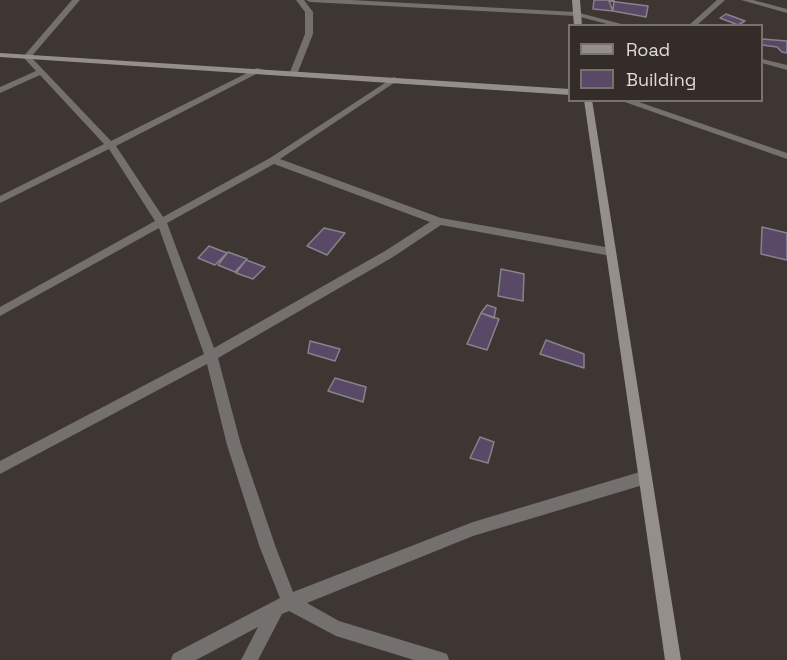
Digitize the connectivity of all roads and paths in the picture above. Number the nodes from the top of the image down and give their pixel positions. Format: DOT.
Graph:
graph roads {
  1 [pos="76,0"];
  2 [pos="300,0"];
  3 [pos="310,0"];
  4 [pos="576,0"];
  5 [pos="721,0"];
  6 [pos="745,0"];
  7 [pos="787,11"];
  8 [pos="576,14"];
  9 [pos="578,24"];
  10 [pos="618,24"];
  11 [pos="694,24"];
  12 [pos="0,55"];
  13 [pos="27,57"];
  14 [pos="763,61"];
  15 [pos="787,69"];
  16 [pos="260,70"];
  17 [pos="40,72"];
  18 [pos="294,72"];
  19 [pos="394,79"];
  20 [pos="0,90"];
  21 [pos="568,92"];
  22 [pos="588,102"];
  23 [pos="632,102"];
  24 [pos="111,146"];
  25 [pos="787,156"];
  26 [pos="273,160"];
  27 [pos="0,200"];
  28 [pos="439,221"];
  29 [pos="162,224"];
  30 [pos="611,252"];
  31 [pos="0,312"];
  32 [pos="211,356"];
  33 [pos="0,468"];
  34 [pos="644,478"];
  35 [pos="283,605"];
  36 [pos="179,660"];
  37 [pos="249,660"];
  38 [pos="441,660"];
  39 [pos="673,660"];
  1 -- 13 [label="street"];
  2 -- 18 [label="street"];
  3 -- 8 [label="street"];
  4 -- 8 [label="street"];
  5 -- 11 [label="street"];
  6 -- 7 [label="street"];
  8 -- 9 [label="street"];
  8 -- 10 [label="street"];
  12 -- 13 [label="street"];
  13 -- 16 [label="street"];
  13 -- 17 [label="street"];
  14 -- 15 [label="street"];
  16 -- 18 [label="street"];
  16 -- 24 [label="street"];
  17 -- 20 [label="street"];
  17 -- 24 [label="street"];
  18 -- 19 [label="street"];
  19 -- 21 [label="street"];
  19 -- 26 [label="street"];
  22 -- 30 [label="street"];
  23 -- 25 [label="street"];
  24 -- 27 [label="street"];
  24 -- 29 [label="street"];
  26 -- 28 [label="street"];
  26 -- 29 [label="street"];
  28 -- 30 [label="street"];
  28 -- 32 [label="street"];
  29 -- 31 [label="street"];
  29 -- 32 [label="street"];
  30 -- 34 [label="street"];
  32 -- 33 [label="street"];
  32 -- 35 [label="street"];
  34 -- 35 [label="street"];
  34 -- 39 [label="street"];
  35 -- 36 [label="street"];
  35 -- 37 [label="street"];
  35 -- 38 [label="street"];
}
